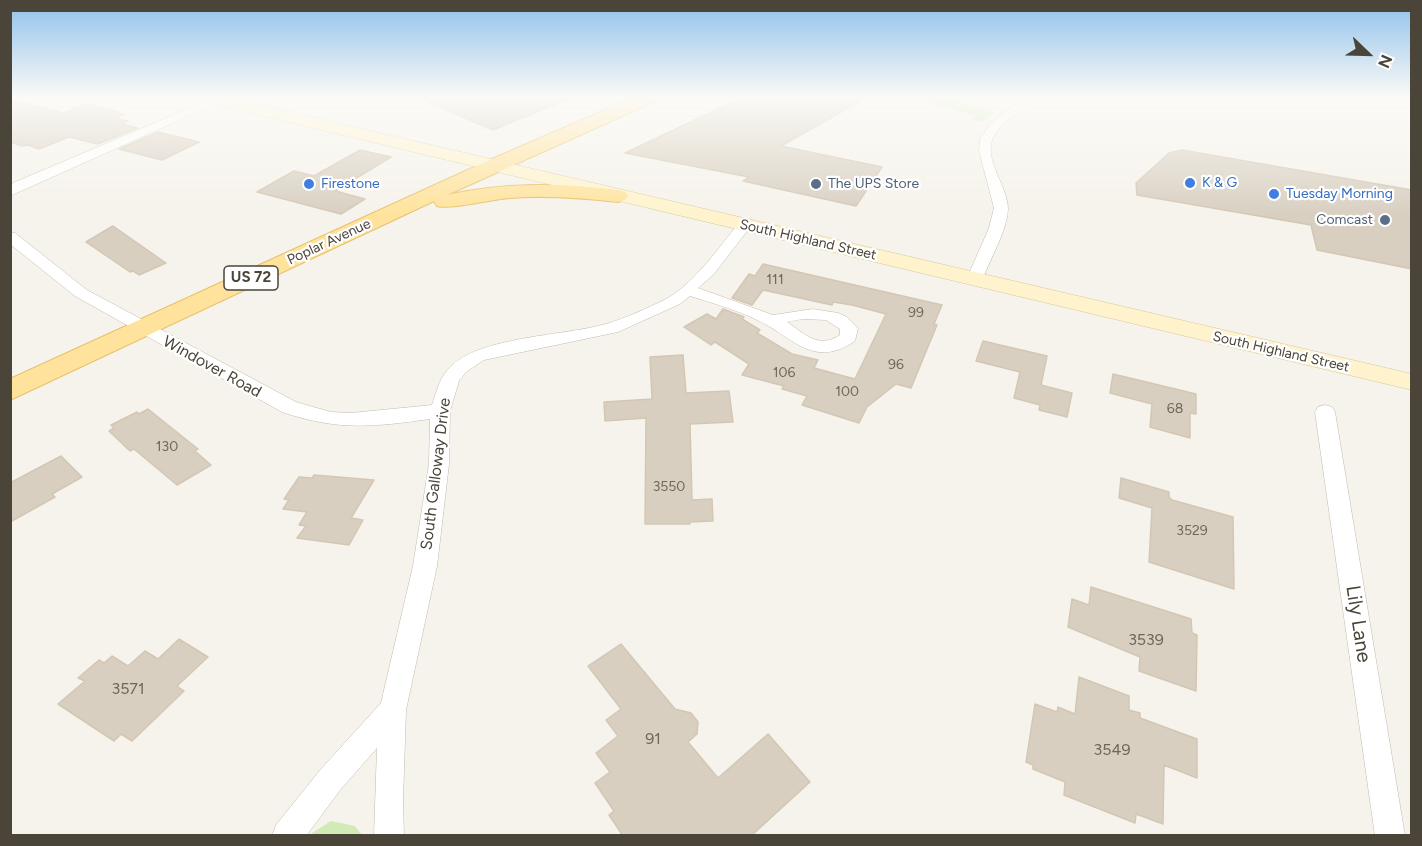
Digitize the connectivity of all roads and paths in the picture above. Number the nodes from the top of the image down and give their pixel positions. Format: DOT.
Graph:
graph roads {
  1 [pos="128,136"];
  2 [pos="368,136"];
  3 [pos="560,136"];
  4 [pos="988,136"];
  5 [pos="492,166"];
  6 [pos="10,192"];
  7 [pos="618,196"];
  8 [pos="363,226"];
  9 [pos="744,226"];
  10 [pos="10,236"];
  11 [pos="975,278"];
  12 [pos="688,290"];
  13 [pos="772,320"];
  14 [pos="143,328"];
  15 [pos="1412,382"];
  16 [pos="10,392"];
  17 [pos="440,411"];
  18 [pos="1325,412"];
  19 [pos="393,710"];
  20 [pos="287,836"];
  21 [pos="389,836"];
  22 [pos="1390,836"];
  1 -- 6 [label="street"];
  2 -- 5 [label="main road, South Highland Street"];
  3 -- 5 [label="main road, Poplar Avenue / US 72"];
  4 -- 11 [label="street"];
  5 -- 7 [label="main road, South Highland Street"];
  5 -- 8 [label="main road, Poplar Avenue / US 72"];
  7 -- 8 [label="main road"];
  7 -- 9 [label="main road, South Highland Street"];
  8 -- 14 [label="main road, Poplar Avenue / US 72"];
  9 -- 11 [label="main road, South Highland Street"];
  9 -- 12 [label="street, South Galloway Drive"];
  10 -- 14 [label="street, Windover Road"];
  11 -- 15 [label="main road, South Highland Street"];
  12 -- 13 [label="street"];
  12 -- 17 [label="street, South Galloway Drive"];
  14 -- 16 [label="main road, Poplar Avenue / US 72"];
  14 -- 17 [label="street, Windover Road"];
  17 -- 19 [label="street, South Galloway Drive"];
  18 -- 22 [label="street, Lily Lane"];
  19 -- 20 [label="street, South Galloway Drive"];
  19 -- 21 [label="street"];
}
